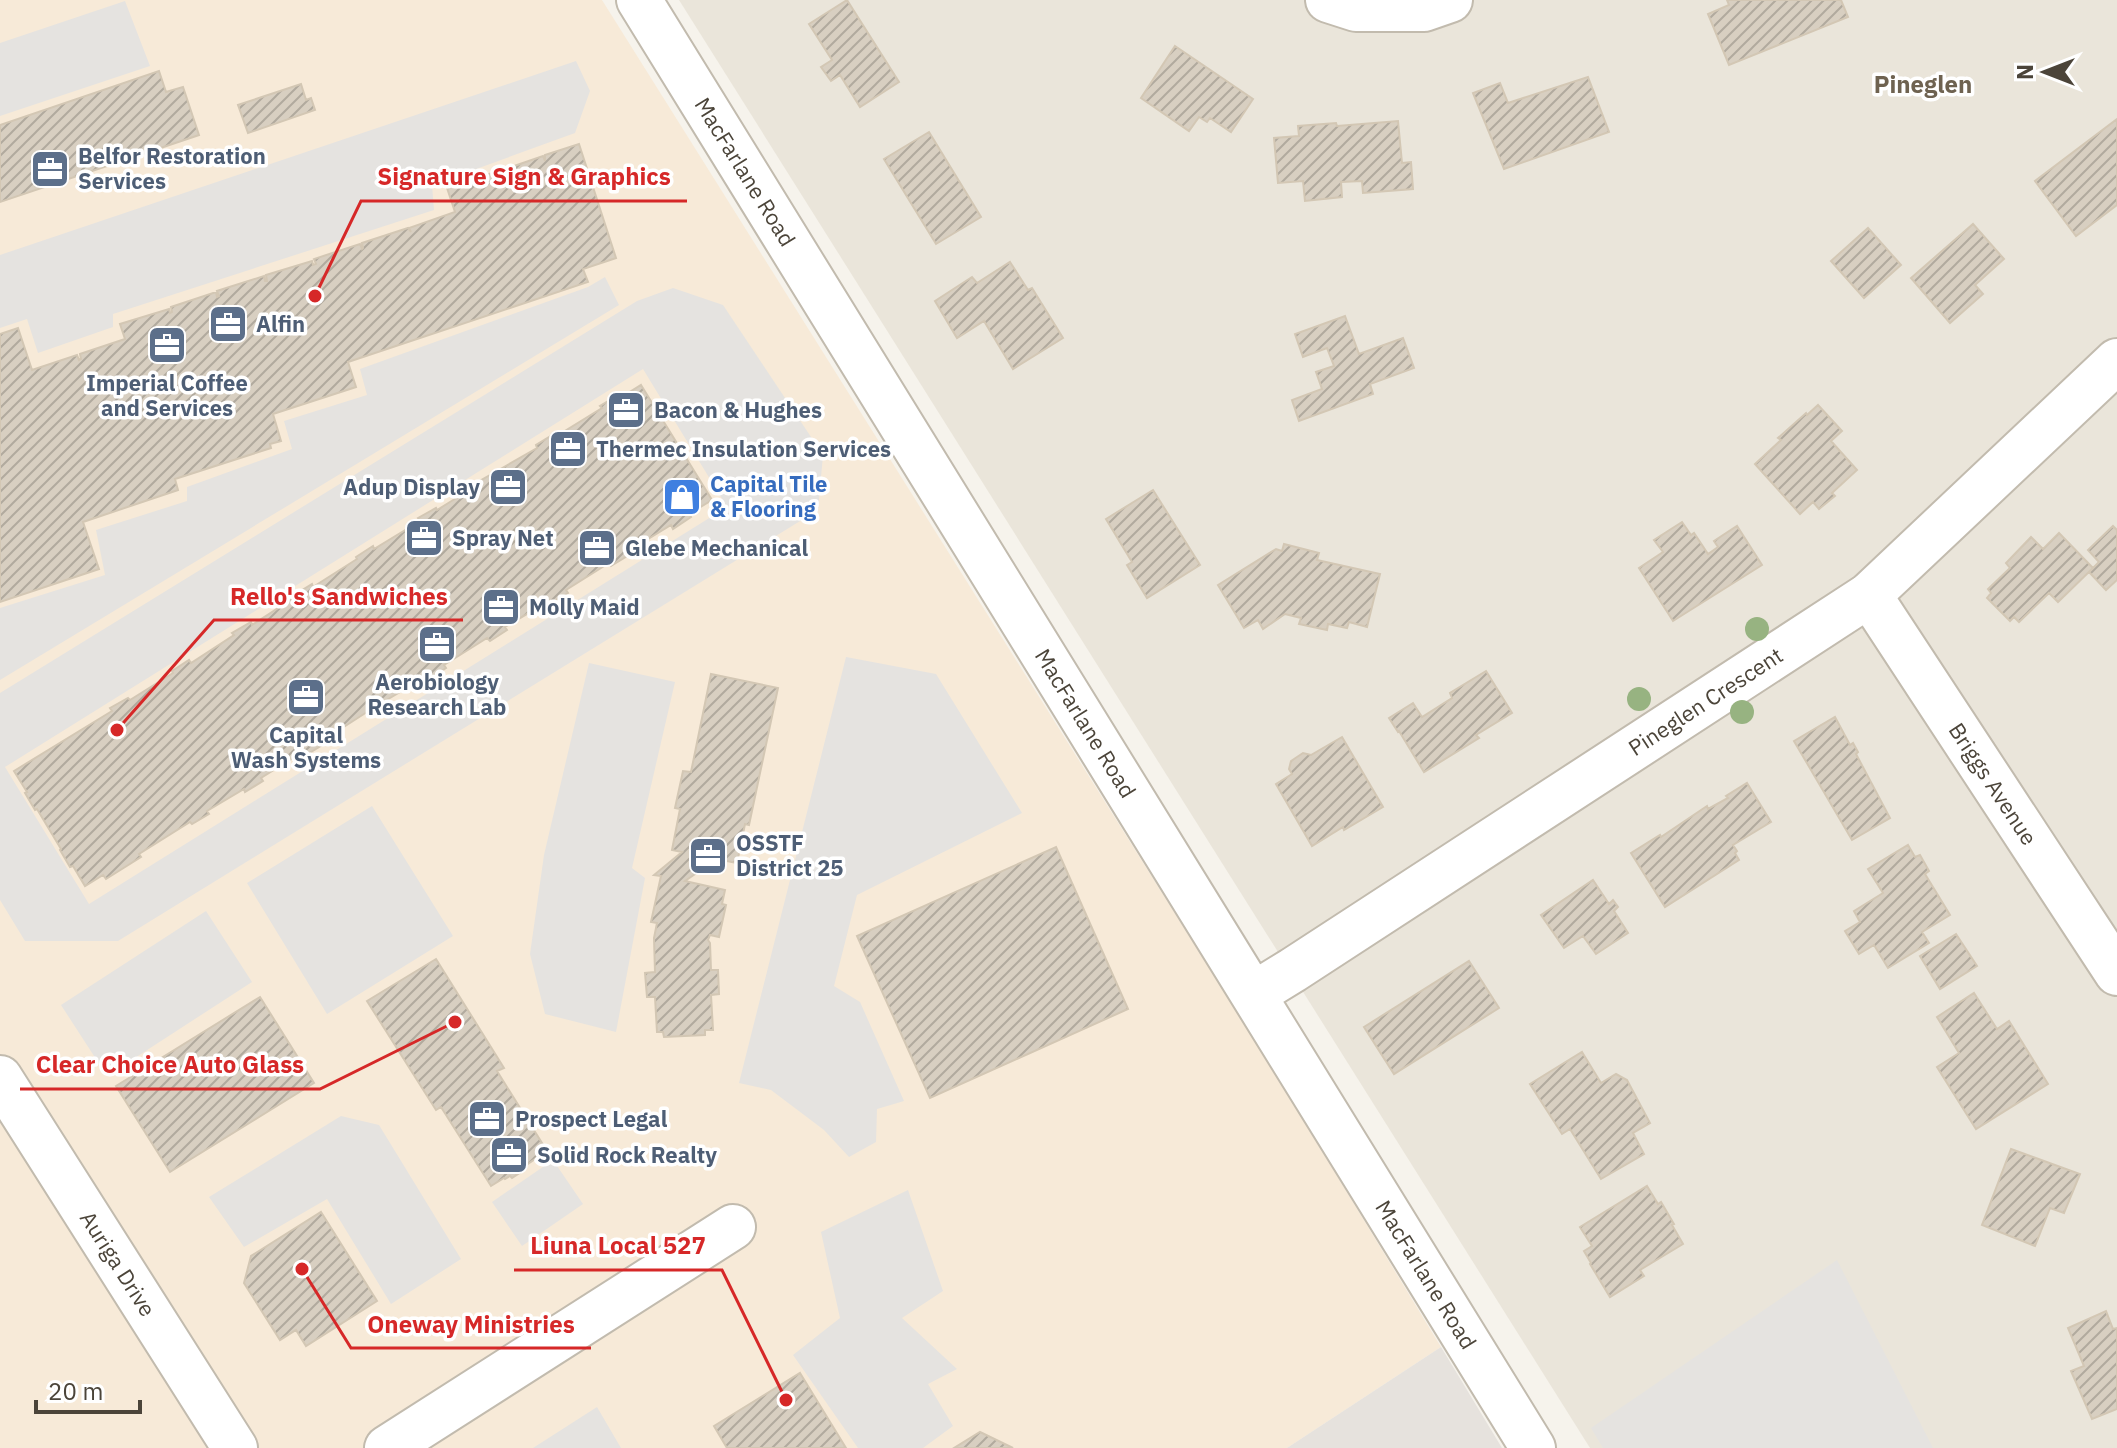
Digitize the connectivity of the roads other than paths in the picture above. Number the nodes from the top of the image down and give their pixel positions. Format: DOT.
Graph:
graph roads {
  1 [pos="639,0"];
  2 [pos="1328,0"];
  3 [pos="1450,0"];
  4 [pos="2117,361"];
  5 [pos="1869,595"];
  6 [pos="2117,973"];
  7 [pos="1254,994"];
  8 [pos="0,1078"];
  9 [pos="733,1227"];
  10 [pos="235,1448"];
  11 [pos="387,1448"];
  12 [pos="1533,1448"];
  1 -- 7 [label="street, MacFarlane Road"];
  2 -- 3 [label="street"];
  4 -- 5 [label="street, Pineglen Crescent"];
  5 -- 6 [label="street, Briggs Avenue"];
  5 -- 7 [label="street, Pineglen Crescent"];
  7 -- 12 [label="street, MacFarlane Road"];
  8 -- 10 [label="street, Auriga Drive"];
  9 -- 11 [label="street"];
}
